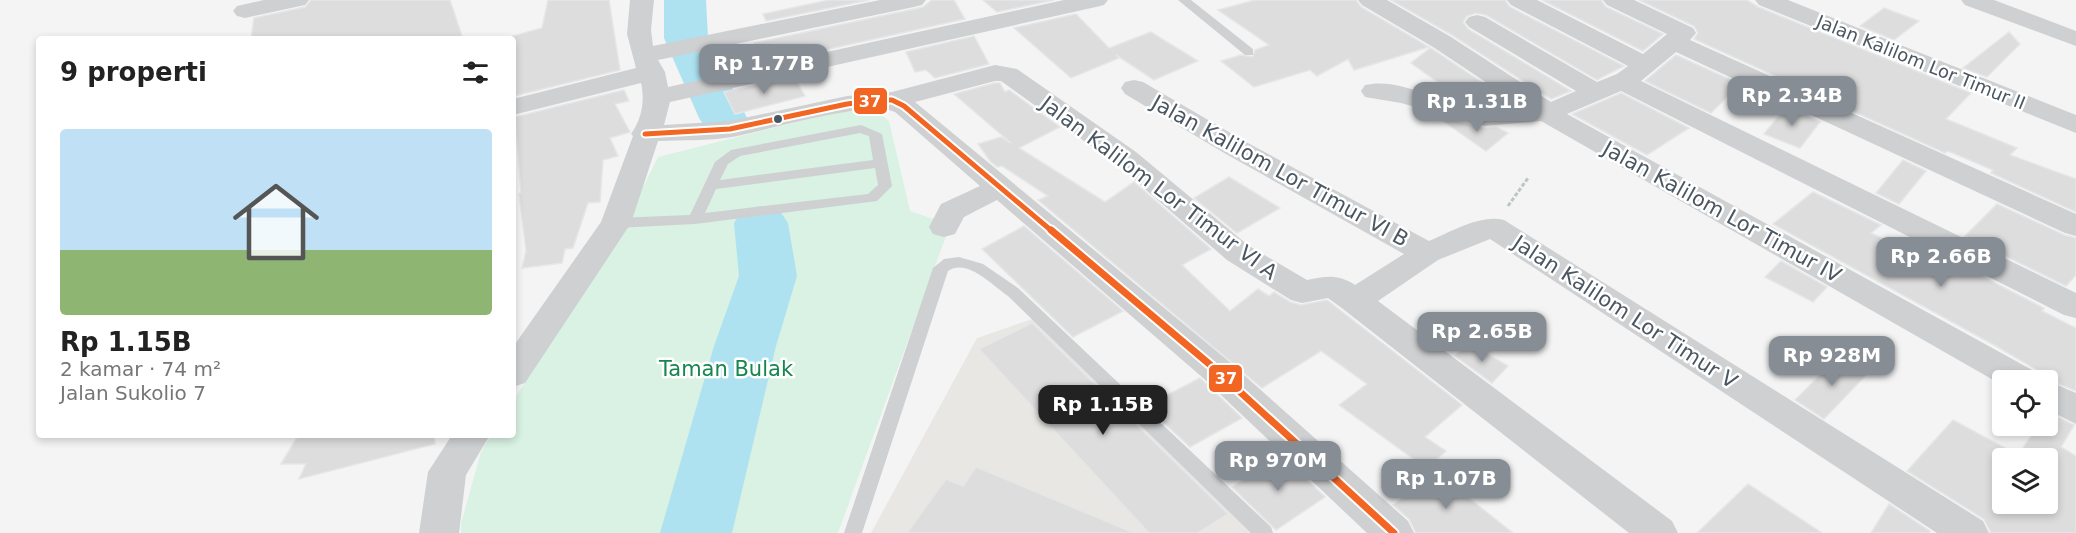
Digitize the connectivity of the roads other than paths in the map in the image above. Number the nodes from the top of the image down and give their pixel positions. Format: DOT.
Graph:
graph roads {
  1 [pos="297,0"];
  2 [pos="642,0"];
  3 [pos="914,0"];
  4 [pos="1096,0"];
  5 [pos="1184,0"];
  6 [pos="1370,0"];
  7 [pos="1519,0"];
  8 [pos="1615,0"];
  9 [pos="1767,0"];
  10 [pos="1973,0"];
  11 [pos="245,12"];
  12 [pos="1477,22"];
  13 [pos="2076,39"];
  14 [pos="1674,42"];
  15 [pos="1249,52"];
  16 [pos="1644,64"];
  17 [pos="660,74"];
  18 [pos="1608,87"];
  19 [pos="1134,88"];
  20 [pos="1374,91"];
  21 [pos="892,100"];
  22 [pos="516,106"];
  23 [pos="1546,113"];
  24 [pos="2076,125"];
  25 [pos="645,134"];
  26 [pos="880,163"];
  27 [pos="710,186"];
  28 [pos="999,188"];
  29 [pos="694,219"];
  30 [pos="616,223"];
  31 [pos="2076,226"];
  32 [pos="944,227"];
  33 [pos="1427,253"];
  34 [pos="1355,301"];
  35 [pos="2076,307"];
  36 [pos="516,370"];
  37 [pos="2004,370"];
  38 [pos="2058,400"];
  39 [pos="2076,410"];
  40 [pos="470,438"];
  41 [pos="439,533"];
  42 [pos="853,533"];
  43 [pos="1264,533"];
  44 [pos="1394,533"];
  45 [pos="1658,533"];
  46 [pos="1969,533"];
  1 -- 11 [label="street"];
  2 -- 17 [label="street"];
  3 -- 17 [label="street"];
  4 -- 17 [label="street"];
  5 -- 15 [label="lane"];
  6 -- 23 [label="street, Jalan Kalilom Lor Timur IV"];
  7 -- 16 [label="street"];
  8 -- 14 [label="street"];
  9 -- 24 [label="street, Jalan Kalilom Lor Timur II"];
  10 -- 13 [label="street"];
  12 -- 18 [label="street"];
  14 -- 16 [label="street"];
  14 -- 31 [label="street"];
  16 -- 18 [label="street"];
  17 -- 22 [label="street"];
  17 -- 25 [label="street"];
  18 -- 23 [label="street"];
  18 -- 35 [label="street"];
  19 -- 33 [label="street, Jalan Kalilom Lor Timur VI B"];
  20 -- 23 [label="street"];
  21 -- 25 [label="street, Jalan Kalilom Lor Timur VI A"];
  21 -- 28 [label="street"];
  21 -- 34 [label="street, Jalan Kalilom Lor Timur VI A"];
  23 -- 37 [label="street, Jalan Kalilom Lor Timur IV"];
  25 -- 30 [label="street"];
  26 -- 27 [label="lane"];
  26 -- 27 [label="lane"];
  26 -- 29 [label="lane"];
  27 -- 29 [label="lane"];
  28 -- 32 [label="street"];
  28 -- 44 [label="street"];
  29 -- 30 [label="lane"];
  30 -- 36 [label="street"];
  33 -- 34 [label="street"];
  33 -- 46 [label="street, Jalan Kalilom Lor Timur V"];
  34 -- 45 [label="street, Jalan Kalilom Lor Timur VI A"];
  38 -- 39 [label="street"];
  40 -- 41 [label="street"];
  42 -- 43 [label="lane"];
}
